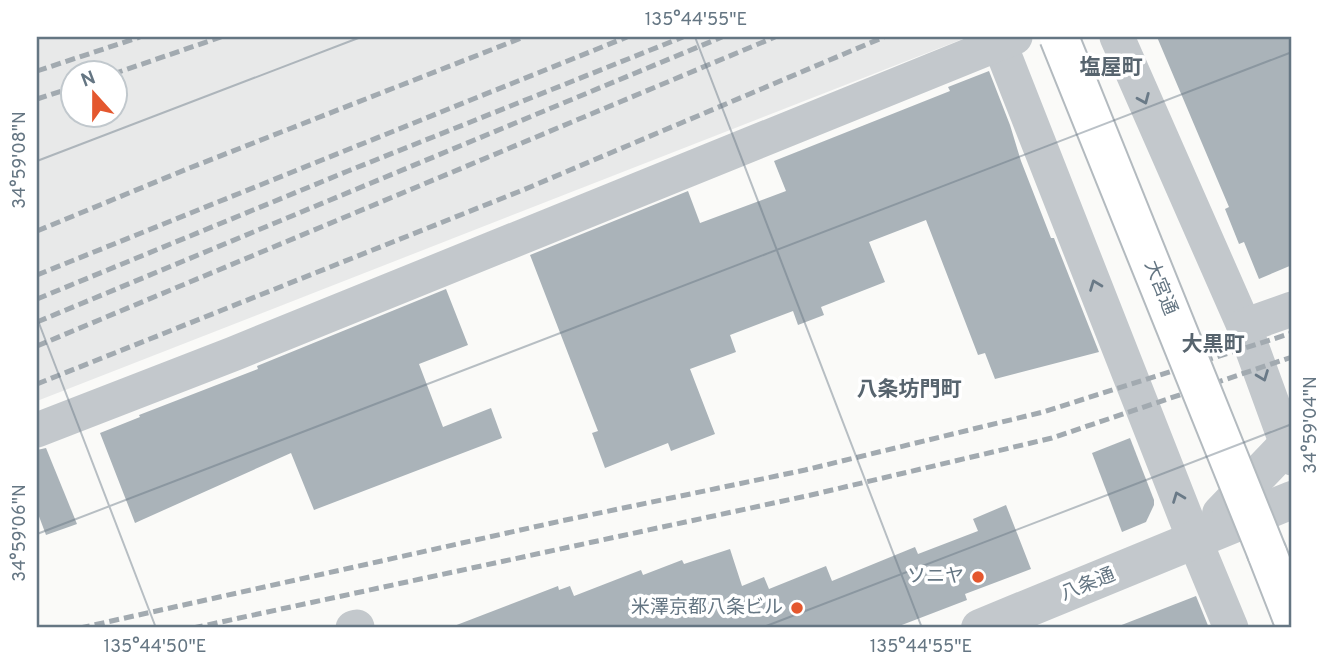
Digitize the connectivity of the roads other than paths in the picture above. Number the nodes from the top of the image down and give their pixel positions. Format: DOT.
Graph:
graph roads {
  1 [pos="1059,37"];
  2 [pos="1117,37"];
  3 [pos="1004,39"];
  4 [pos="1292,309"];
  5 [pos="1244,326"];
  6 [pos="37,430"];
  7 [pos="1291,449"];
  8 [pos="1292,500"];
  9 [pos="1195,541"];
  10 [pos="1292,617"];
  11 [pos="980,628"];
  12 [pos="1231,628"];
  1 -- 10 [label="main road, 大宮通, bridge"];
  2 -- 5 [label="street, one-way"];
  3 -- 6 [label="street"];
  9 -- 3 [label="street, one-way"];
  4 -- 5 [label="street"];
  5 -- 7 [label="street, one-way"];
  7 -- 9 [label="street, 八条通"];
  8 -- 9 [label="street, 八条通"];
  9 -- 11 [label="street, 八条通"];
  9 -- 12 [label="street"];
}
